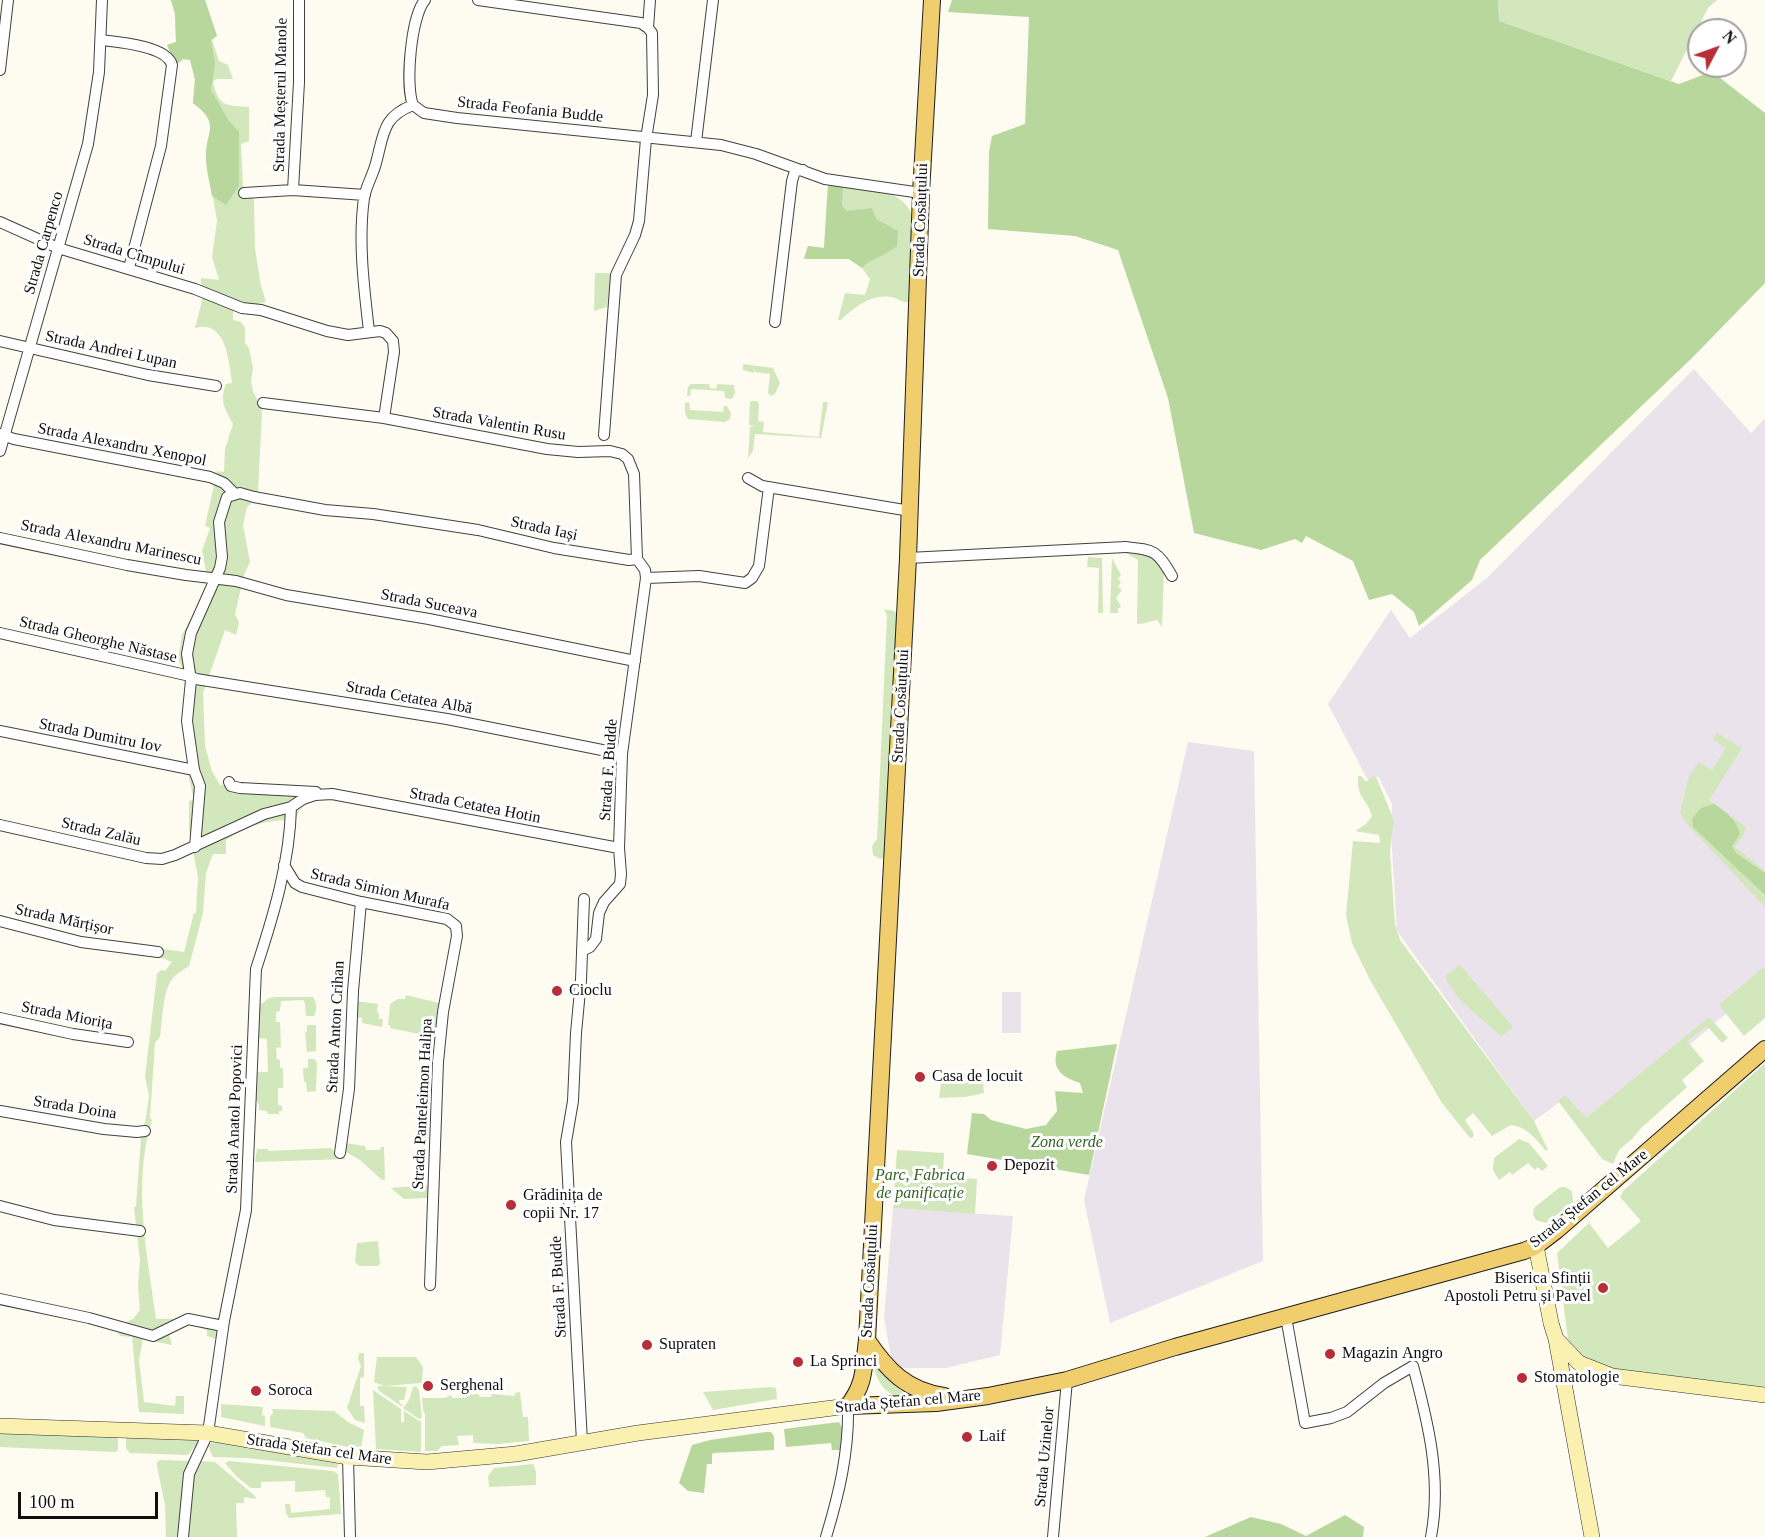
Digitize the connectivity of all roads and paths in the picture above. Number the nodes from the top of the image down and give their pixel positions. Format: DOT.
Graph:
graph roads {
  1 [pos="8,0"];
  2 [pos="102,0"];
  3 [pos="299,0"];
  4 [pos="425,0"];
  5 [pos="478,0"];
  6 [pos="650,0"];
  7 [pos="713,0"];
  8 [pos="932,0"];
  9 [pos="529,3"];
  10 [pos="648,28"];
  11 [pos="101,40"];
  12 [pos="0,70"];
  13 [pos="413,105"];
  14 [pos="646,139"];
  15 [pos="696,142"];
  16 [pos="803,170"];
  17 [pos="293,190"];
  18 [pos="244,193"];
  19 [pos="921,194"];
  20 [pos="365,195"];
  21 [pos="0,222"];
  22 [pos="58,248"];
  23 [pos="129,268"];
  24 [pos="776,322"];
  25 [pos="369,331"];
  26 [pos="0,341"];
  27 [pos="30,348"];
  28 [pos="216,386"];
  29 [pos="263,403"];
  30 [pos="384,418"];
  31 [pos="2,434"];
  32 [pos="604,435"];
  33 [pos="0,451"];
  34 [pos="748,478"];
  35 [pos="769,488"];
  36 [pos="231,495"];
  37 [pos="910,511"];
  38 [pos="0,538"];
  39 [pos="908,558"];
  40 [pos="637,559"];
  41 [pos="1172,576"];
  42 [pos="217,578"];
  43 [pos="646,578"];
  44 [pos="0,633"];
  45 [pos="635,661"];
  46 [pos="190,676"];
  47 [pos="0,731"];
  48 [pos="622,754"];
  49 [pos="194,770"];
  50 [pos="229,782"];
  51 [pos="325,794"];
  52 [pos="291,807"];
  53 [pos="0,825"];
  54 [pos="195,847"];
  55 [pos="619,848"];
  56 [pos="284,865"];
  57 [pos="297,885"];
  58 [pos="279,886"];
  59 [pos="584,899"];
  60 [pos="361,902"];
  61 [pos="0,921"];
  62 [pos="456,926"];
  63 [pos="582,951"];
  64 [pos="158,952"];
  65 [pos="0,1018"];
  66 [pos="128,1042"];
  67 [pos="1765,1049"];
  68 [pos="0,1111"];
  69 [pos="145,1131"];
  70 [pos="340,1153"];
  71 [pos="0,1206"];
  72 [pos="140,1231"];
  73 [pos="1536,1246"];
  74 [pos="430,1285"];
  75 [pos="0,1299"];
  76 [pos="1286,1317"];
  77 [pos="224,1326"];
  78 [pos="1556,1339"];
  79 [pos="867,1340"];
  80 [pos="1067,1380"];
  81 [pos="1765,1395"];
  82 [pos="960,1399"];
  83 [pos="848,1407"];
  84 [pos="0,1426"];
  85 [pos="208,1433"];
  86 [pos="582,1442"];
  87 [pos="348,1457"];
  88 [pos="183,1537"];
  89 [pos="350,1537"];
  90 [pos="826,1537"];
  91 [pos="1053,1537"];
  92 [pos="1431,1537"];
  93 [pos="1592,1537"];
  1 -- 12 [label="street"];
  2 -- 11 [label="street, Strada Carpenco"];
  3 -- 17 [label="street, Strada Meșterul Manole"];
  4 -- 13 [label="street"];
  5 -- 9 [label="street"];
  6 -- 10 [label="street"];
  7 -- 15 [label="street"];
  8 -- 19 [label="main road, Strada Cosăuțului"];
  9 -- 10 [label="street"];
  10 -- 14 [label="street"];
  11 -- 22 [label="street, Strada Carpenco"];
  11 -- 23 [label="street"];
  13 -- 14 [label="street, Strada Feofania Budde"];
  13 -- 20 [label="street"];
  14 -- 15 [label="street, Strada Feofania Budde"];
  14 -- 32 [label="street"];
  15 -- 16 [label="street, Strada Feofania Budde"];
  16 -- 19 [label="street, Strada Feofania Budde"];
  16 -- 24 [label="street"];
  17 -- 18 [label="street"];
  17 -- 20 [label="street"];
  19 -- 37 [label="main road, Strada Cosăuțului"];
  20 -- 25 [label="street"];
  21 -- 22 [label="street, Strada Cîmpului"];
  22 -- 23 [label="street, Strada Cîmpului"];
  22 -- 27 [label="street, Strada Carpenco"];
  23 -- 25 [label="street, Strada Cîmpului"];
  25 -- 30 [label="street"];
  26 -- 27 [label="street, Strada Andrei Lupan"];
  27 -- 28 [label="street, Strada Andrei Lupan"];
  27 -- 31 [label="street, Strada Carpenco"];
  29 -- 30 [label="street, Strada Valentin Rusu"];
  30 -- 40 [label="street, Strada Valentin Rusu"];
  31 -- 33 [label="street, Strada Carpenco"];
  31 -- 36 [label="street, Strada Alexandru Xenopol"];
  34 -- 35 [label="street"];
  35 -- 37 [label="street"];
  35 -- 43 [label="street"];
  36 -- 40 [label="street, Strada Iași"];
  36 -- 42 [label="street"];
  37 -- 39 [label="main road, Strada Cosăuțului"];
  38 -- 42 [label="street, Strada Alexandru Marinescu"];
  39 -- 41 [label="street"];
  39 -- 79 [label="main road, Strada Cosăuțului"];
  40 -- 43 [label="street"];
  42 -- 45 [label="street, Strada Suceava"];
  42 -- 46 [label="street"];
  43 -- 45 [label="street, Strada F. Budde"];
  44 -- 46 [label="street, Strada Gheorghe Năstase"];
  45 -- 48 [label="street, Strada F. Budde"];
  46 -- 48 [label="street, Strada Cetatea Albă"];
  46 -- 49 [label="street"];
  47 -- 49 [label="street, Strada Dumitru Iov"];
  48 -- 55 [label="street, Strada F. Budde"];
  49 -- 54 [label="street"];
  50 -- 51 [label="street, Strada Cetatea Hotin"];
  51 -- 52 [label="street, Strada Cetatea Hotin"];
  51 -- 55 [label="street, Strada Cetatea Hotin"];
  52 -- 54 [label="street, Strada Cetatea Hotin"];
  52 -- 56 [label="street, Strada Anatol Popovici"];
  53 -- 54 [label="street, Strada Zalău"];
  55 -- 63 [label="street, Strada F. Budde"];
  56 -- 57 [label="street, Strada Simion Murafa"];
  56 -- 58 [label="street, Strada Anatol Popovici"];
  57 -- 58 [label="street, Strada Simion Murafa"];
  57 -- 60 [label="street, Strada Simion Murafa"];
  58 -- 77 [label="street, Strada Anatol Popovici"];
  59 -- 63 [label="street, Strada F. Budde"];
  60 -- 62 [label="street, Strada Simion Murafa"];
  60 -- 70 [label="street, Strada Anton Crihan"];
  61 -- 64 [label="street, Strada Mărțișor"];
  62 -- 74 [label="street, Strada Panteleimon Halipa"];
  63 -- 86 [label="street, Strada F. Budde"];
  65 -- 66 [label="street, Strada Miorița"];
  67 -- 73 [label="main road, Strada Ștefan cel Mare"];
  68 -- 69 [label="street, Strada Doina"];
  71 -- 72 [label="street"];
  73 -- 76 [label="main road, Strada Ștefan cel Mare"];
  73 -- 78 [label="main road"];
  75 -- 77 [label="street"];
  76 -- 80 [label="main road, Strada Ștefan cel Mare"];
  76 -- 92 [label="street"];
  77 -- 85 [label="street, Strada Anatol Popovici"];
  78 -- 81 [label="main road"];
  78 -- 93 [label="main road"];
  79 -- 82 [label="main road"];
  79 -- 83 [label="main road, Strada Cosăuțului"];
  80 -- 82 [label="main road, Strada Ștefan cel Mare"];
  80 -- 91 [label="street, Strada Uzinelor"];
  82 -- 83 [label="main road, Strada Ștefan cel Mare"];
  83 -- 86 [label="main road, Strada Ștefan cel Mare"];
  83 -- 90 [label="street"];
  84 -- 85 [label="main road, Strada Ștefan cel Mare"];
  85 -- 87 [label="main road, Strada Ștefan cel Mare"];
  85 -- 88 [label="street, Strada Anatol Popovici"];
  86 -- 87 [label="main road, Strada Ștefan cel Mare"];
  87 -- 89 [label="street"];
}
